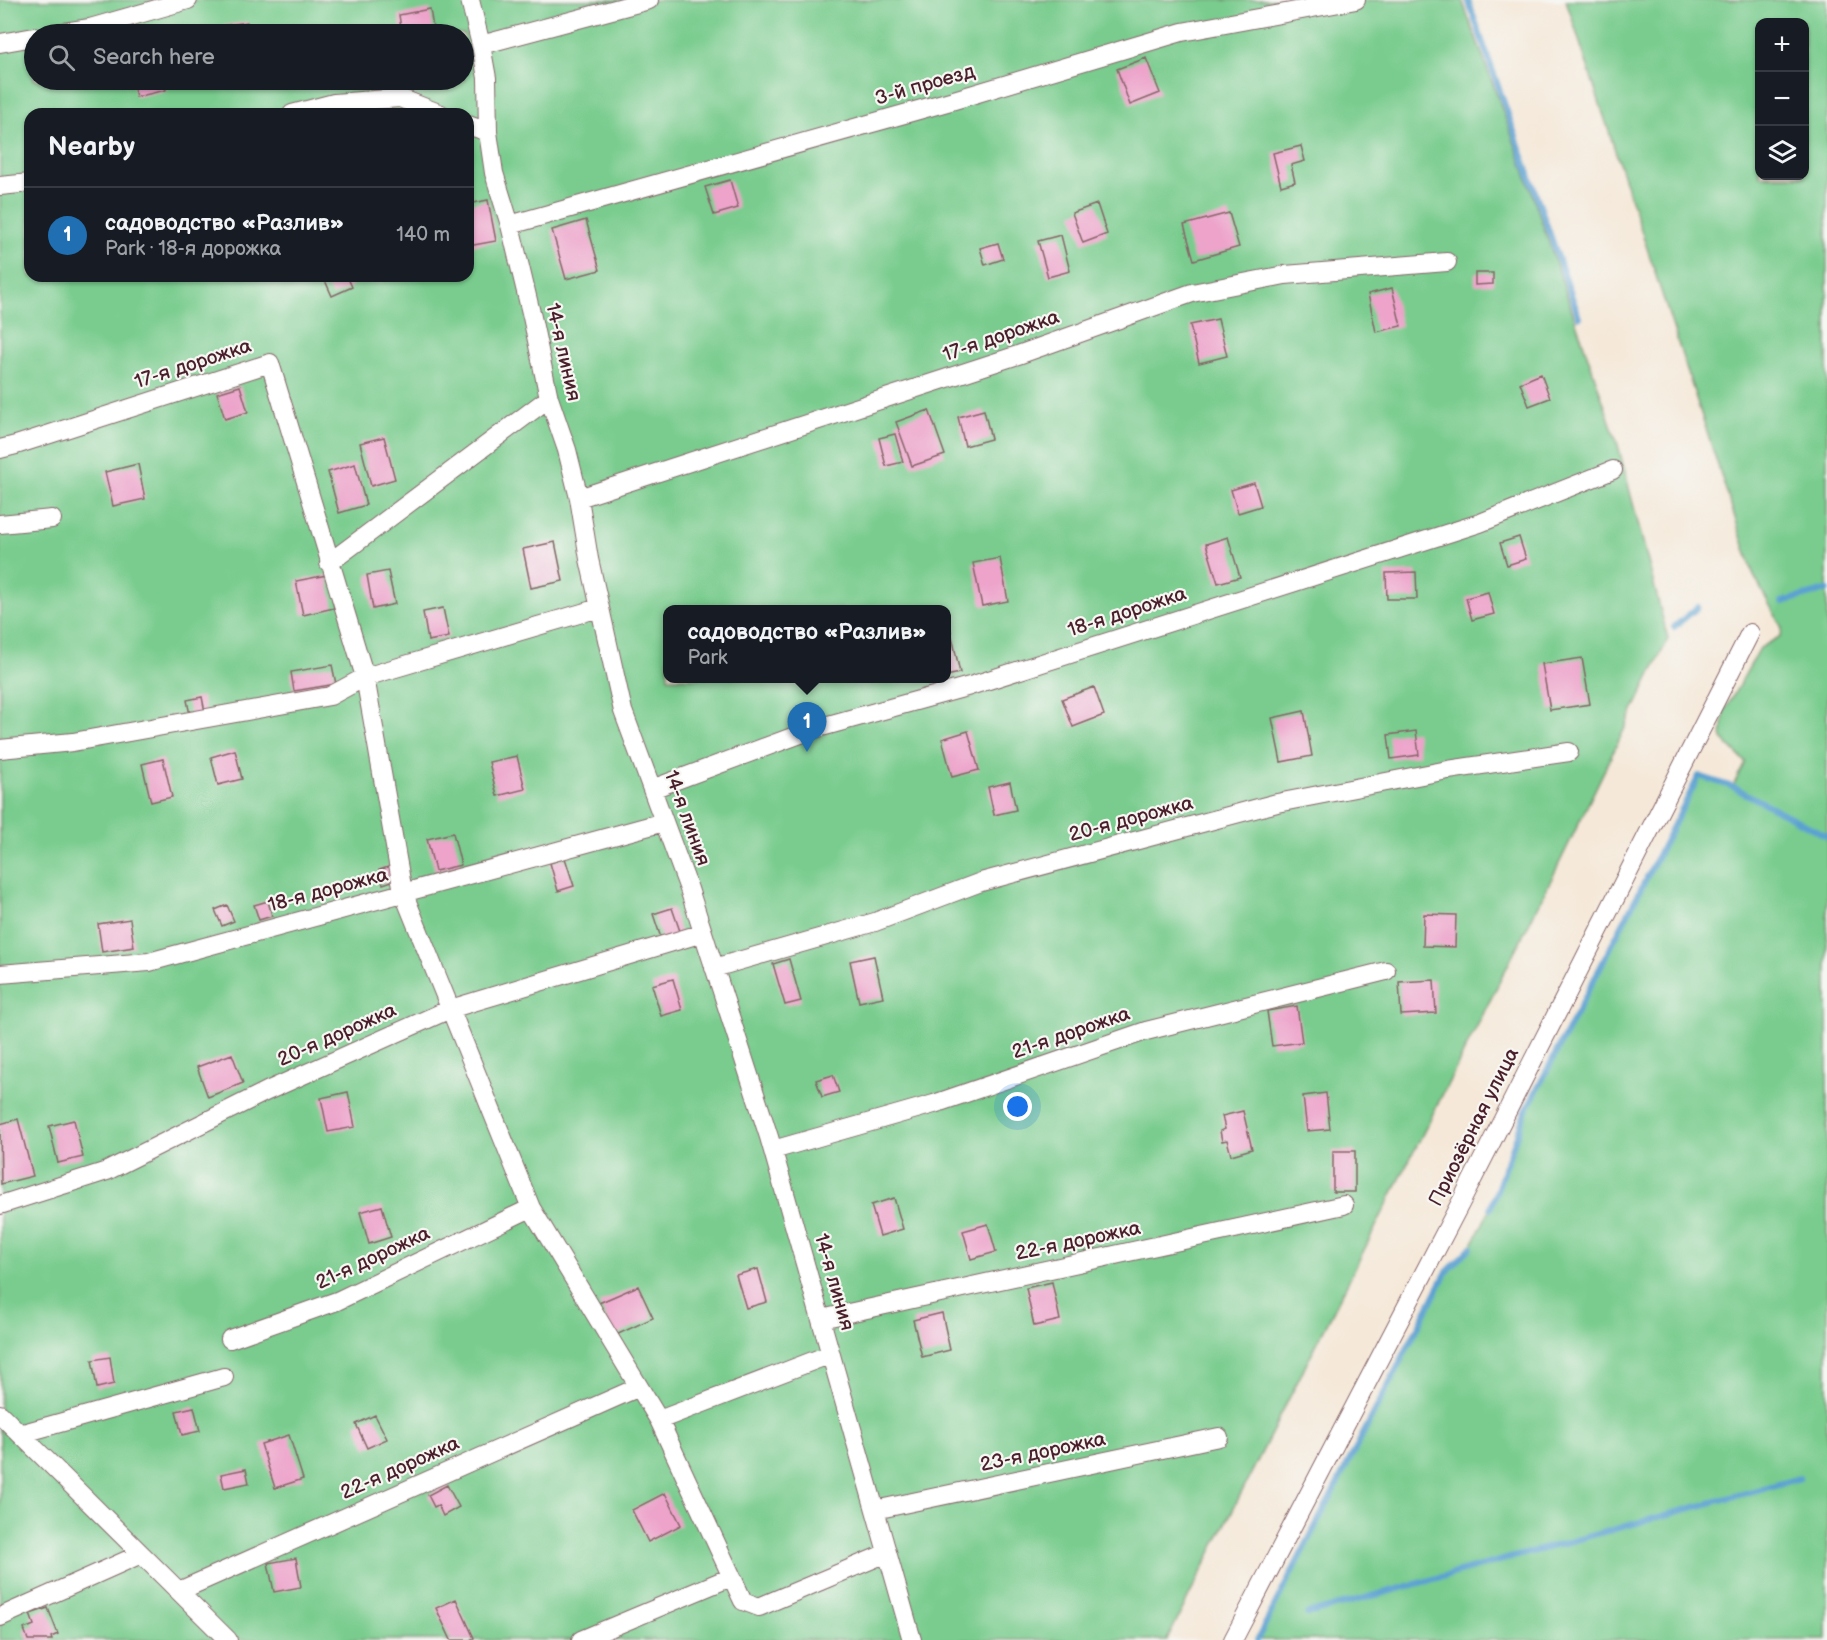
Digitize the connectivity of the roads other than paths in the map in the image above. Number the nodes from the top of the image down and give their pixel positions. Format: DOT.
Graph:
graph roads {
  1 [pos="188,0"];
  2 [pos="470,0"];
  3 [pos="649,0"];
  4 [pos="1356,0"];
  5 [pos="104,24"];
  6 [pos="24,39"];
  7 [pos="0,43"];
  8 [pos="481,45"];
  9 [pos="315,108"];
  10 [pos="426,108"];
  11 [pos="474,127"];
  12 [pos="488,132"];
  13 [pos="24,184"];
  14 [pos="0,186"];
  15 [pos="510,225"];
  16 [pos="1447,262"];
  17 [pos="549,398"];
  18 [pos="0,449"];
  19 [pos="1613,470"];
  20 [pos="579,498"];
  21 [pos="52,519"];
  22 [pos="0,524"];
  23 [pos="329,563"];
  24 [pos="599,608"];
  25 [pos="1750,633"];
  26 [pos="365,677"];
  27 [pos="0,749"];
  28 [pos="1569,752"];
  29 [pos="652,789"];
  30 [pos="664,822"];
  31 [pos="403,892"];
  32 [pos="703,933"];
  33 [pos="714,968"];
  34 [pos="1386,971"];
  35 [pos="0,975"];
  36 [pos="450,1009"];
  37 [pos="773,1150"];
  38 [pos="0,1205"];
  39 [pos="1344,1205"];
  40 [pos="531,1208"];
  41 [pos="821,1319"];
  42 [pos="230,1340"];
  43 [pos="831,1354"];
  44 [pos="224,1377"];
  45 [pos="639,1387"];
  46 [pos="2,1420"];
  47 [pos="659,1420"];
  48 [pos="20,1434"];
  49 [pos="1219,1437"];
  50 [pos="875,1510"];
  51 [pos="887,1553"];
  52 [pos="141,1554"];
  53 [pos="731,1576"];
  54 [pos="179,1591"];
  55 [pos="0,1617"];
  56 [pos="228,1640"];
  57 [pos="581,1640"];
  58 [pos="912,1640"];
  59 [pos="1233,1640"];
  1 -- 5 [label="street"];
  2 -- 8 [label="street, 14-я линия"];
  3 -- 8 [label="street"];
  4 -- 15 [label="street, 3-й проезд"];
  6 -- 7 [label="street"];
  8 -- 12 [label="street, 14-я линия"];
  9 -- 10 [label="street"];
  11 -- 12 [label="street"];
  12 -- 15 [label="street, 14-я линия"];
  13 -- 14 [label="street"];
  15 -- 17 [label="street, 14-я линия"];
  16 -- 20 [label="street, 17-я дорожка"];
  17 -- 20 [label="street, 14-я линия"];
  17 -- 23 [label="street"];
  18 -- 23 [label="street, 17-я дорожка"];
  19 -- 29 [label="street, 18-я дорожка"];
  20 -- 24 [label="street, 14-я линия"];
  21 -- 22 [label="street"];
  23 -- 26 [label="street, 17-я дорожка"];
  24 -- 26 [label="street"];
  24 -- 29 [label="street, 14-я линия"];
  25 -- 59 [label="street, Приозёрная улица"];
  26 -- 27 [label="street"];
  26 -- 31 [label="street, 17-я дорожка"];
  28 -- 33 [label="street, 20-я дорожка"];
  29 -- 30 [label="street, 14-я линия"];
  30 -- 31 [label="street, 18-я дорожка"];
  30 -- 32 [label="street, 14-я линия"];
  31 -- 35 [label="street, 18-я дорожка"];
  31 -- 36 [label="street, 17-я дорожка"];
  32 -- 33 [label="street, 14-я линия"];
  32 -- 36 [label="street, 20-я дорожка"];
  33 -- 37 [label="street, 14-я линия"];
  34 -- 37 [label="street, 21-я дорожка"];
  36 -- 38 [label="street, 20-я дорожка"];
  36 -- 40 [label="street, 17-я дорожка"];
  37 -- 41 [label="street, 14-я линия"];
  39 -- 41 [label="street, 22-я дорожка"];
  40 -- 42 [label="street, 21-я дорожка"];
  40 -- 45 [label="street, 17-я дорожка"];
  41 -- 43 [label="street, 14-я линия"];
  43 -- 47 [label="street"];
  43 -- 50 [label="street, 14-я линия"];
  44 -- 48 [label="street"];
  45 -- 47 [label="street, 17-я дорожка"];
  45 -- 54 [label="street, 22-я дорожка"];
  46 -- 48 [label="street"];
  47 -- 53 [label="street, 17-я дорожка"];
  48 -- 52 [label="street"];
  49 -- 50 [label="street, 23-я дорожка"];
  50 -- 51 [label="street, 14-я линия"];
  51 -- 53 [label="street, 17-я дорожка"];
  51 -- 58 [label="street, 14-я линия"];
  52 -- 54 [label="street"];
  52 -- 55 [label="street"];
  53 -- 57 [label="street"];
  54 -- 56 [label="street"];
}
